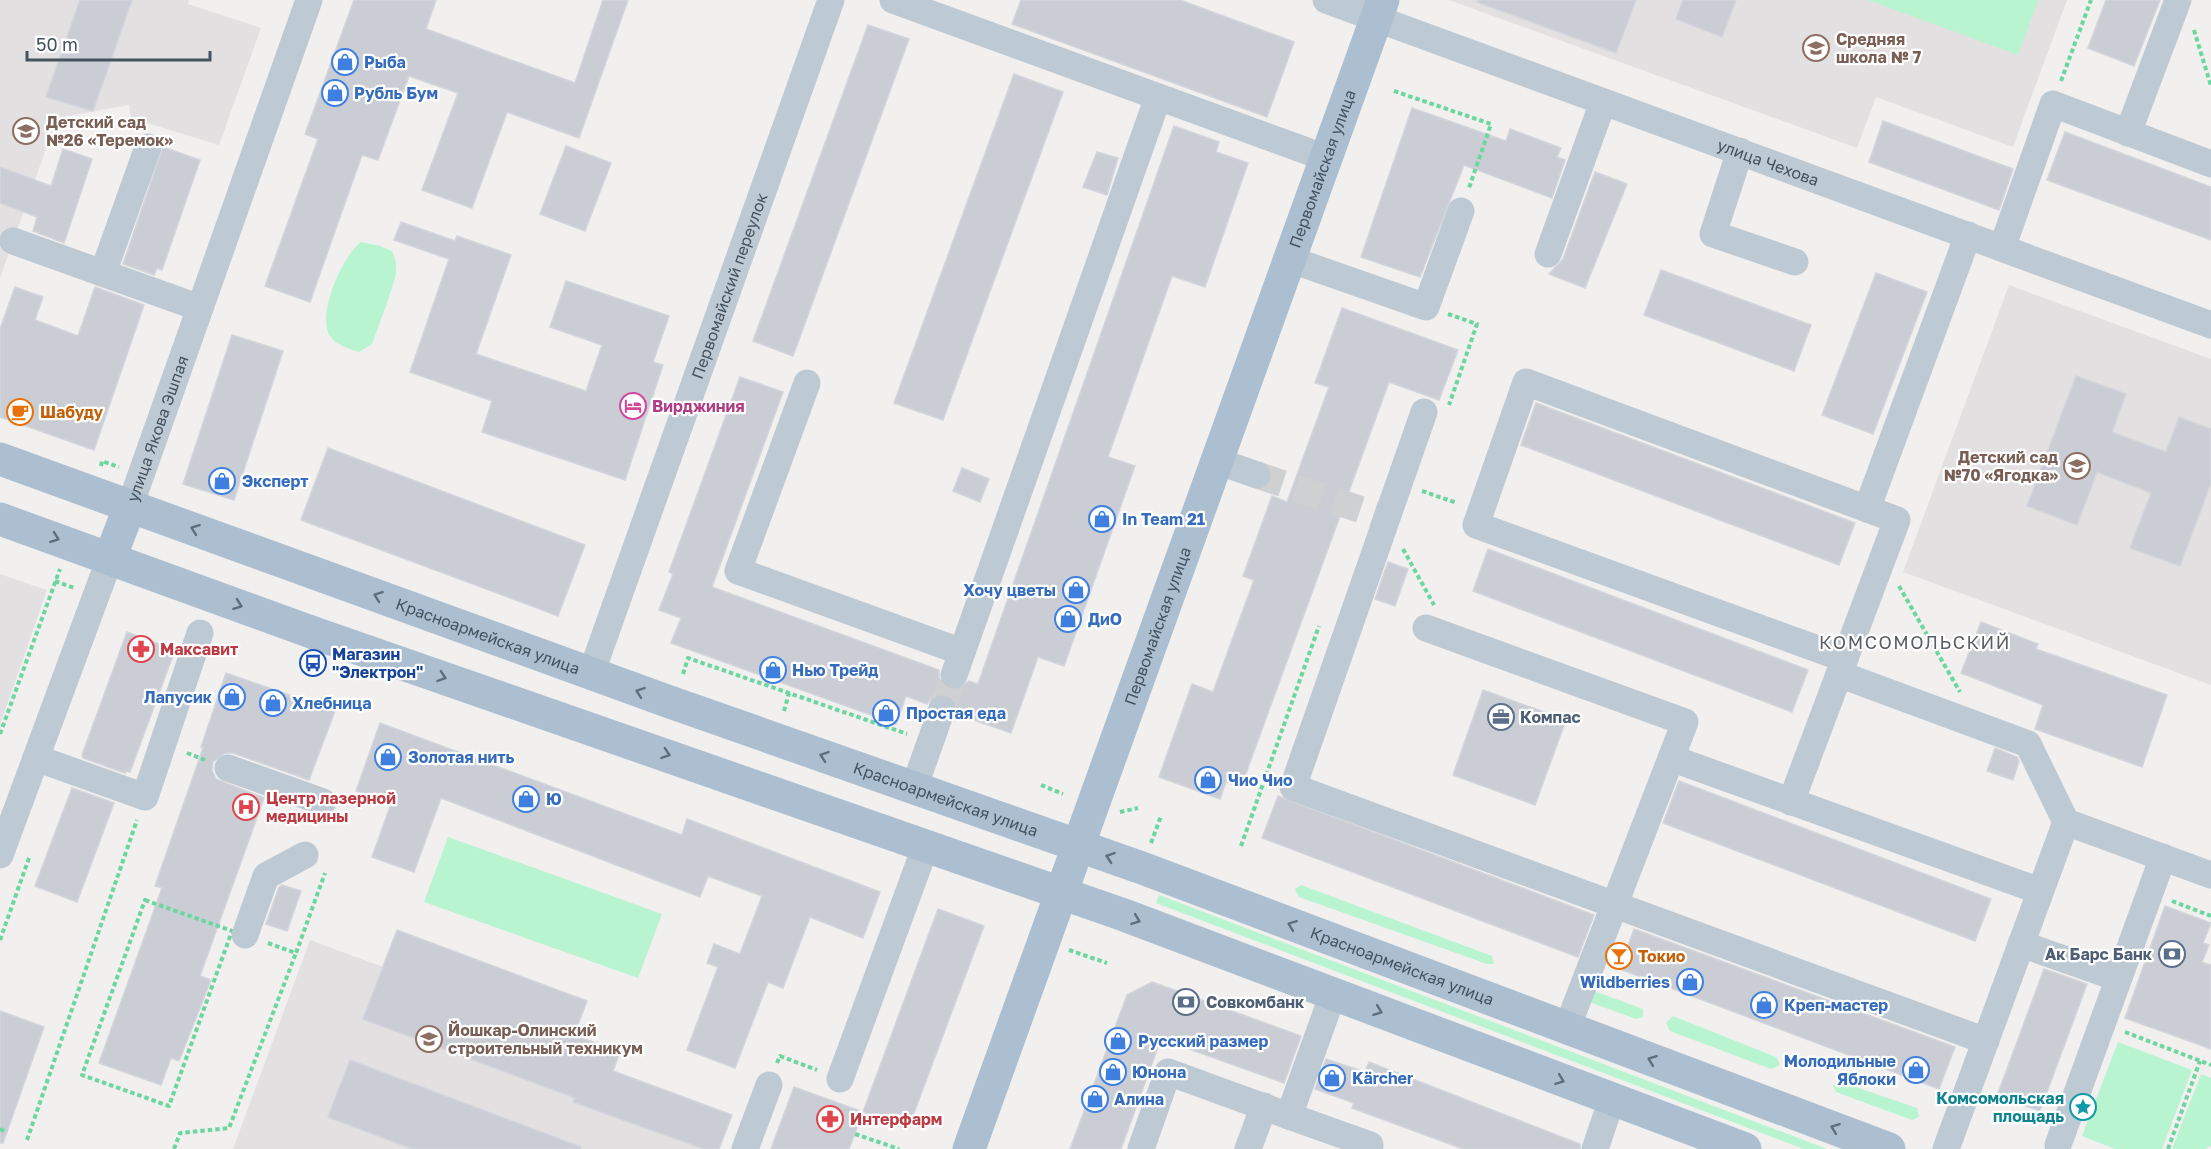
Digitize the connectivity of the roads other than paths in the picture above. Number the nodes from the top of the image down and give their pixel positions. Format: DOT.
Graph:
graph roads {
  1 [pos="309,0"];
  2 [pos="831,0"];
  3 [pos="894,0"];
  4 [pos="1326,0"];
  5 [pos="1380,9"];
  6 [pos="2185,11"];
  7 [pos="1158,97"];
  8 [pos="1603,102"];
  9 [pos="2128,133"];
  10 [pos="148,147"];
  11 [pos="1740,152"];
  12 [pos="1326,158"];
  13 [pos="2211,164"];
  14 [pos="1461,211"];
  15 [pos="1968,235"];
  16 [pos="14,241"];
  17 [pos="2002,248"];
  18 [pos="1548,254"];
  19 [pos="1289,260"];
  20 [pos="1795,262"];
  21 [pos="103,273"];
  22 [pos="200,308"];
  23 [pos="2211,325"];
  24 [pos="807,383"];
  25 [pos="1424,412"];
  26 [pos="0,459"];
  27 [pos="1217,462"];
  28 [pos="1257,475"];
  29 [pos="130,506"];
  30 [pos="1867,509"];
  31 [pos="0,519"];
  32 [pos="110,558"];
  33 [pos="1426,628"];
  34 [pos="200,633"];
  35 [pos="1842,667"];
  36 [pos="591,674"];
  37 [pos="942,709"];
  38 [pos="36,758"];
  39 [pos="1671,758"];
  40 [pos="228,768"];
  41 [pos="914,788"];
  42 [pos="324,802"];
  43 [pos="1791,802"];
  44 [pos="2066,822"];
  45 [pos="926,846"];
  46 [pos="1077,846"];
  47 [pos="0,855"];
  48 [pos="2163,857"];
  49 [pos="316,859"];
  50 [pos="2211,875"];
  51 [pos="2040,891"];
  52 [pos="1061,893"];
  53 [pos="1615,905"];
  54 [pos="245,935"];
  55 [pos="2021,944"];
  56 [pos="2118,978"];
  57 [pos="1333,994"];
  58 [pos="1567,1028"];
  59 [pos="1986,1041"];
  60 [pos="840,1079"];
  61 [pos="769,1085"];
  62 [pos="1612,1099"];
  63 [pos="1264,1106"];
  64 [pos="1289,1116"];
  65 [pos="2058,1145"];
  66 [pos="745,1149"];
  67 [pos="969,1149"];
  68 [pos="1141,1149"];
  69 [pos="1248,1149"];
  70 [pos="1368,1149"];
  71 [pos="1595,1149"];
  72 [pos="1744,1149"];
  73 [pos="1889,1149"];
  74 [pos="1946,1149"];
  1 -- 22 [label="street, улица Якова Эшпая"];
  2 -- 36 [label="street, Первомайский переулок"];
  3 -- 7 [label="street"];
  4 -- 5 [label="street, улица Чехова"];
  5 -- 8 [label="street, улица Чехова"];
  5 -- 12 [label="main road, Первомайская улица"];
  6 -- 9 [label="street"];
  7 -- 12 [label="street"];
  7 -- 24 [label="street"];
  8 -- 11 [label="street, улица Чехова"];
  8 -- 18 [label="street"];
  9 -- 13 [label="street"];
  9 -- 17 [label="street"];
  10 -- 21 [label="street"];
  11 -- 15 [label="street, улица Чехова"];
  11 -- 20 [label="street"];
  12 -- 19 [label="main road, Первомайская улица"];
  14 -- 19 [label="street"];
  15 -- 17 [label="street, улица Чехова"];
  15 -- 30 [label="street"];
  16 -- 21 [label="street"];
  17 -- 23 [label="street, улица Чехова"];
  19 -- 27 [label="main road, Первомайская улица"];
  21 -- 22 [label="street"];
  22 -- 29 [label="street, улица Якова Эшпая"];
  25 -- 53 [label="street"];
  26 -- 29 [label="main road, Красноармейская улица"];
  27 -- 28 [label="street"];
  27 -- 46 [label="main road, Первомайская улица"];
  29 -- 32 [label="main road, улица Якова Эшпая"];
  36 -- 29 [label="main road, Красноармейская улица, one-way"];
  30 -- 35 [label="street"];
  30 -- 35 [label="street"];
  31 -- 32 [label="main road, one-way"];
  32 -- 38 [label="street, улица Якова Эшпая"];
  32 -- 45 [label="main road, one-way"];
  33 -- 39 [label="street"];
  34 -- 38 [label="street"];
  35 -- 43 [label="street"];
  35 -- 44 [label="street"];
  41 -- 36 [label="main road, Красноармейская улица, one-way"];
  37 -- 41 [label="street"];
  38 -- 47 [label="street, улица Якова Эшпая"];
  39 -- 43 [label="street"];
  39 -- 53 [label="street"];
  40 -- 42 [label="street"];
  41 -- 46 [label="main road, Красноармейская улица"];
  43 -- 51 [label="street"];
  44 -- 48 [label="street"];
  44 -- 51 [label="street"];
  45 -- 52 [label="main road"];
  45 -- 60 [label="street"];
  46 -- 52 [label="main road, Первомайская улица"];
  58 -- 46 [label="main road, Красноармейская улица, one-way"];
  48 -- 50 [label="street"];
  48 -- 56 [label="street"];
  49 -- 54 [label="street"];
  51 -- 55 [label="street"];
  52 -- 57 [label="main road, one-way"];
  52 -- 67 [label="main road, Первомайская улица"];
  53 -- 58 [label="street"];
  53 -- 59 [label="street"];
  55 -- 56 [label="street"];
  55 -- 59 [label="street"];
  56 -- 65 [label="street"];
  57 -- 62 [label="main road, one-way"];
  57 -- 64 [label="street"];
  73 -- 58 [label="main road, Красноармейская улица, one-way"];
  59 -- 74 [label="street"];
  61 -- 66 [label="street"];
  62 -- 71 [label="street"];
  62 -- 72 [label="main road"];
  63 -- 64 [label="street"];
  63 -- 68 [label="street"];
  63 -- 69 [label="street"];
  64 -- 70 [label="street"];
}
